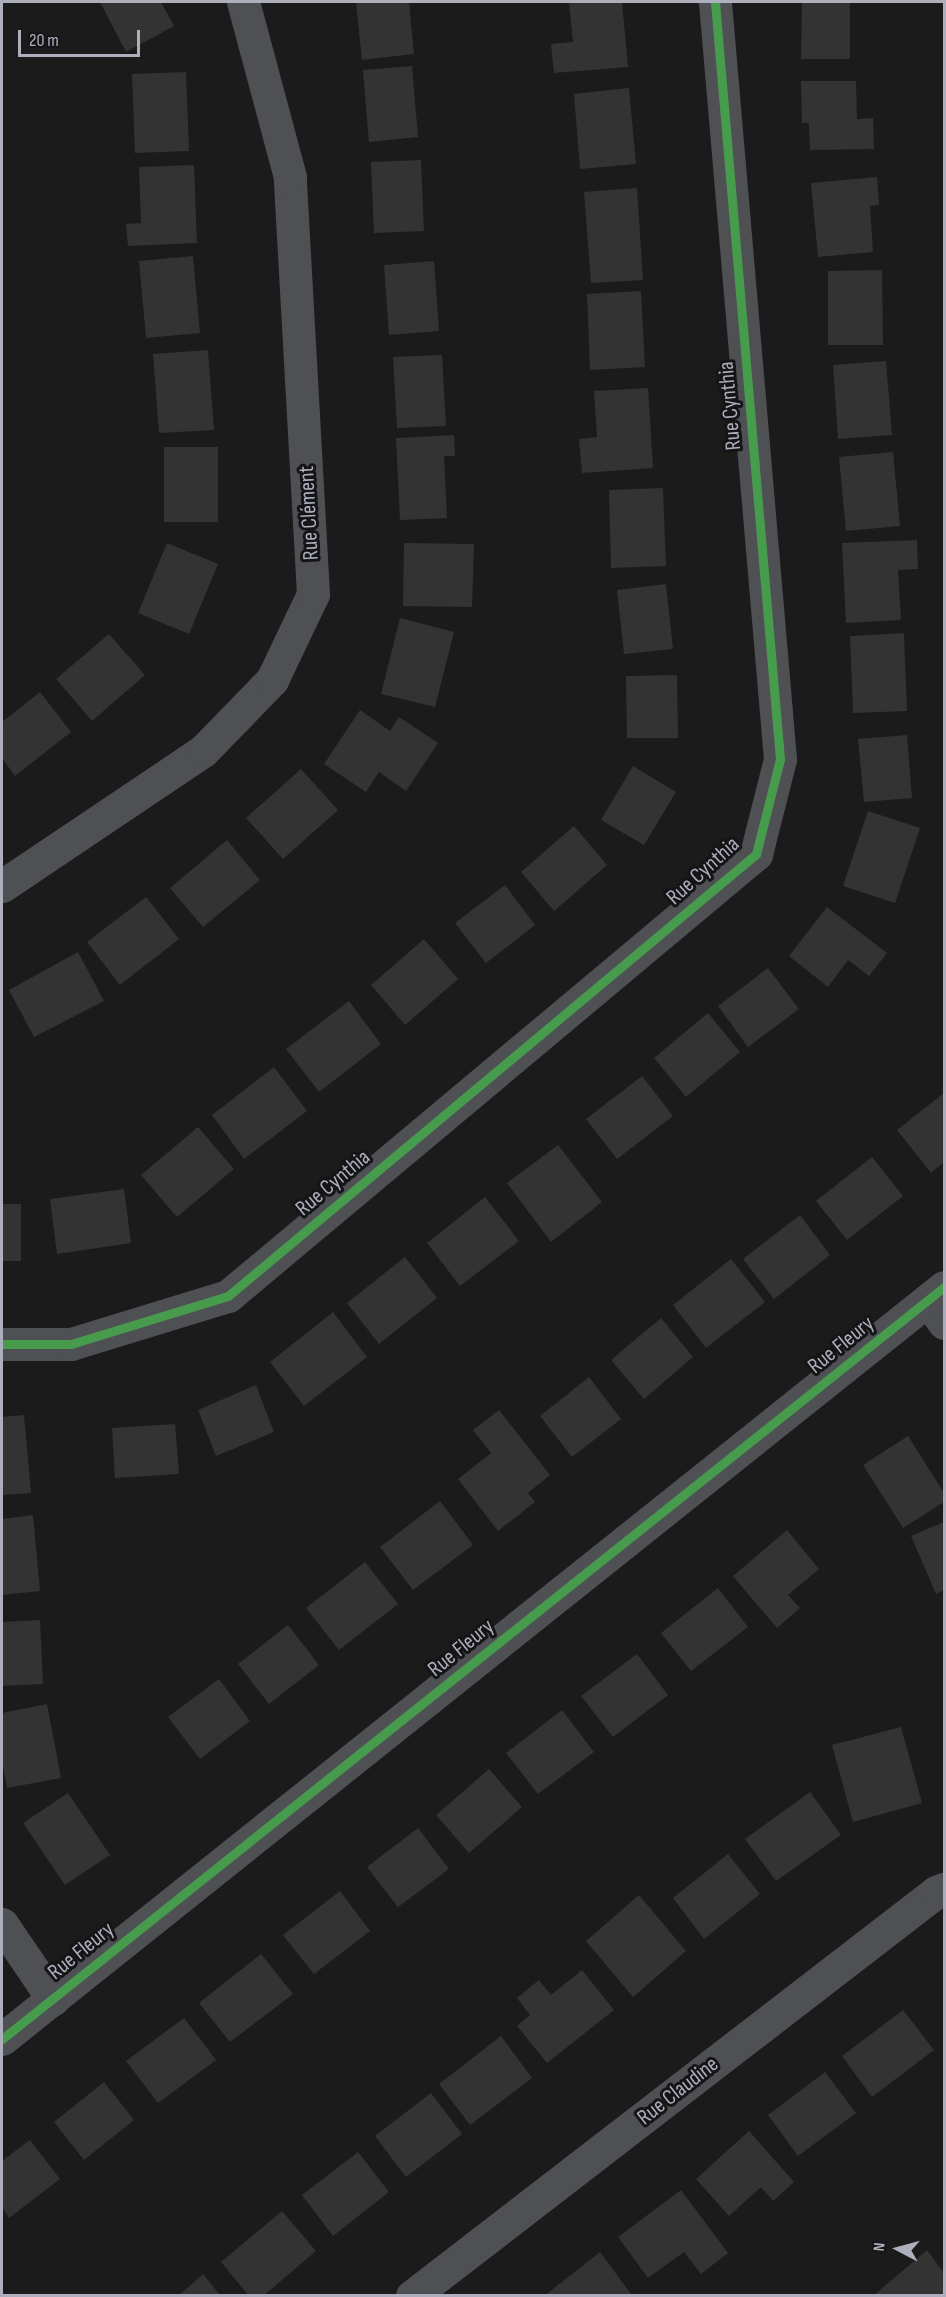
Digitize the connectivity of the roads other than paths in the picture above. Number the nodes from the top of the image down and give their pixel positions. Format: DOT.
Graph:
graph roads {
  1 [pos="243,2"];
  2 [pos="715,2"];
  3 [pos="2,886"];
  4 [pos="939,1304"];
  5 [pos="2,1344"];
  6 [pos="945,1888"];
  7 [pos="2,1924"];
  8 [pos="53,1999"];
  9 [pos="2,2039"];
  10 [pos="412,2295"];
  1 -- 3 [label="street, Rue Clément"];
  2 -- 5 [label="street, Rue Cynthia"];
  4 -- 8 [label="street, Rue Fleury"];
  6 -- 10 [label="street, Rue Claudine"];
  7 -- 8 [label="street"];
  8 -- 9 [label="street, Rue Fleury"];
}
